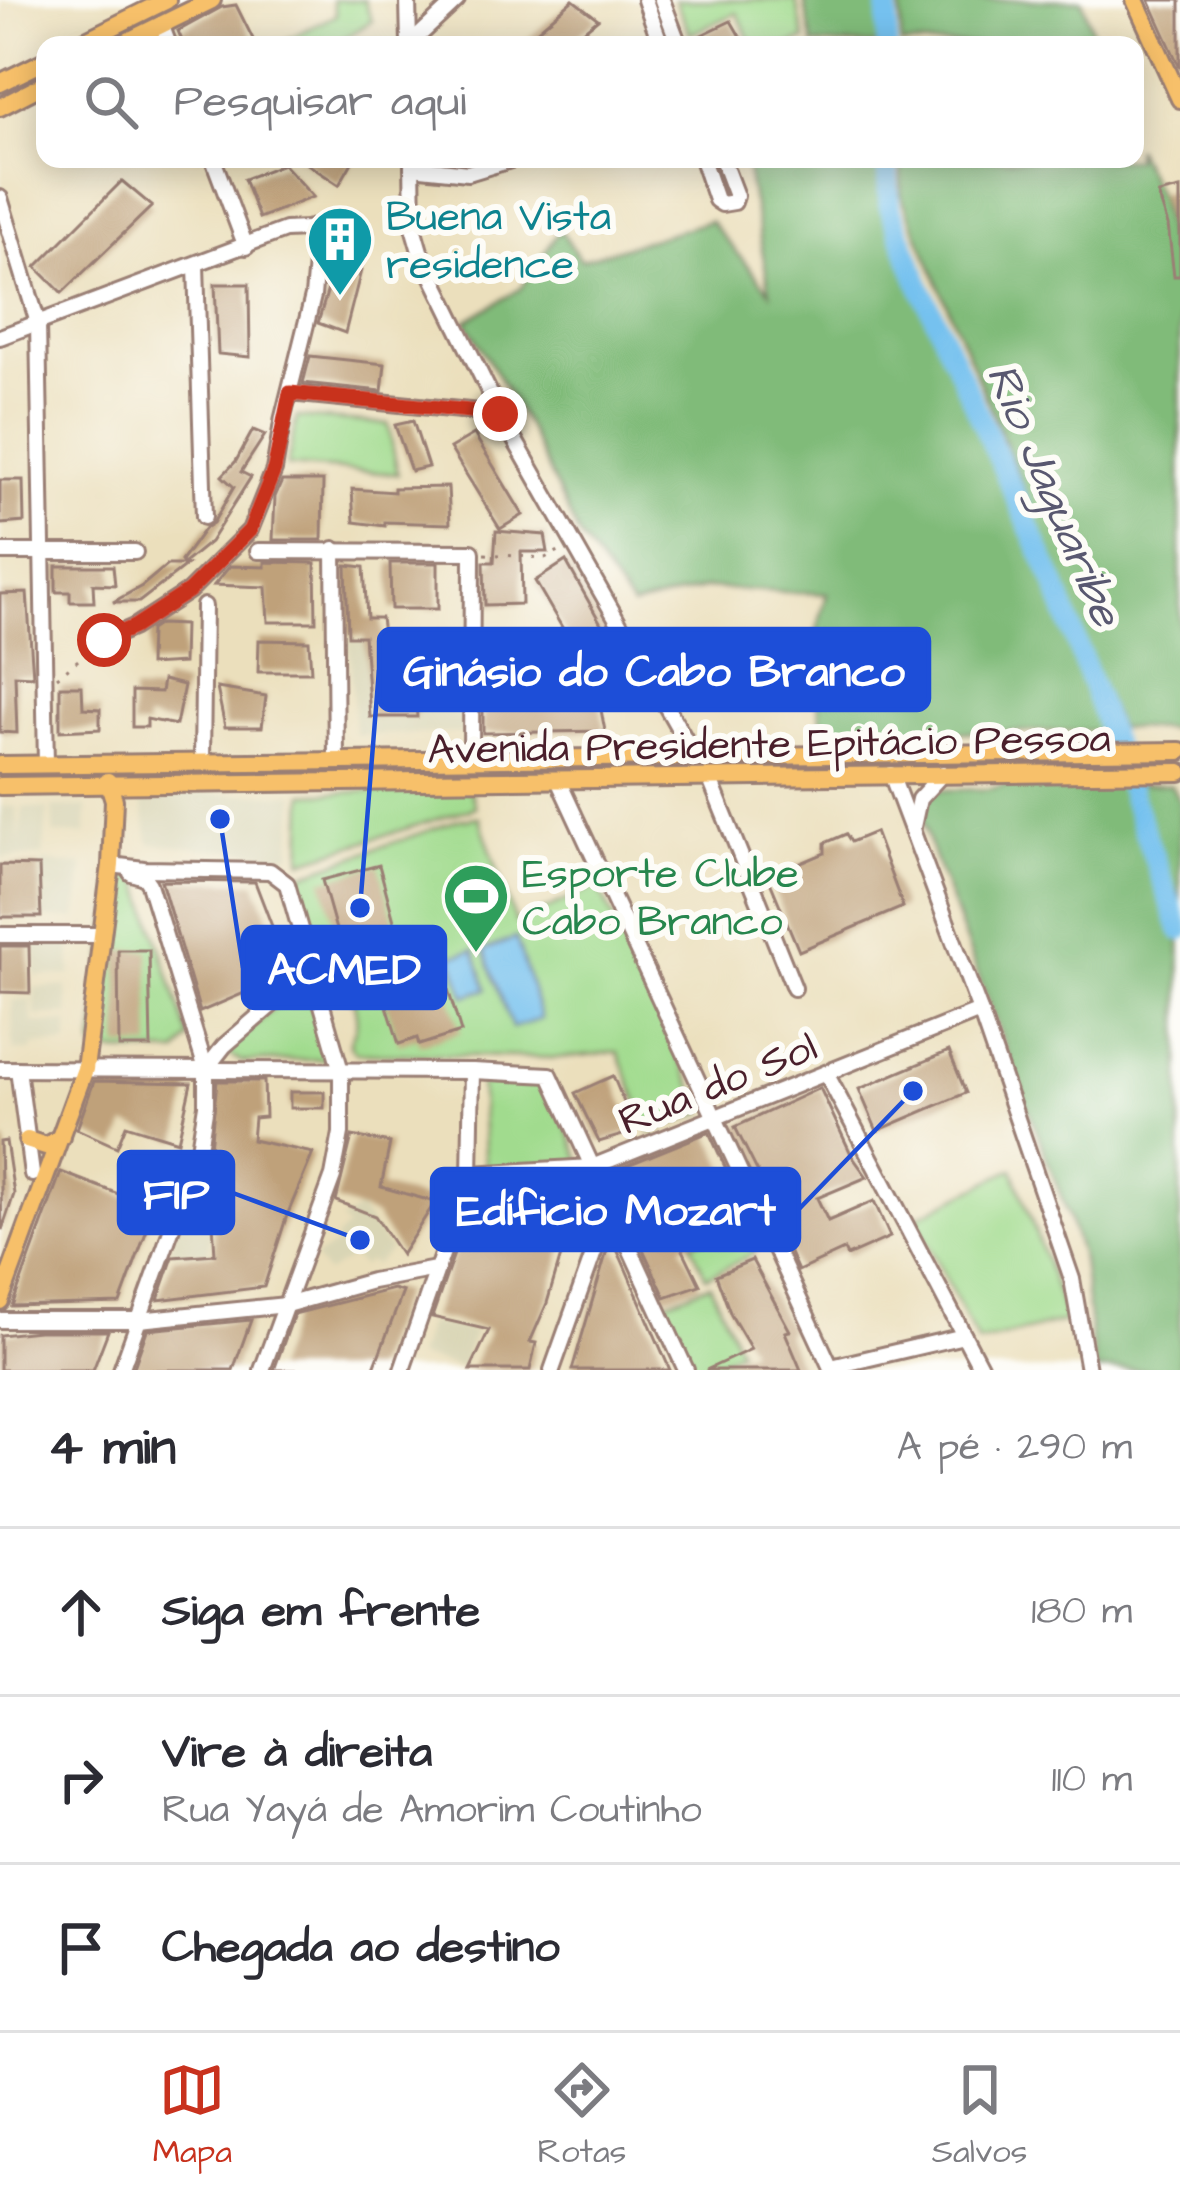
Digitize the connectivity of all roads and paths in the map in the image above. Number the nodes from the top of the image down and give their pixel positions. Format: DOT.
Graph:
graph roads {
  1 [pos="167,0"];
  2 [pos="212,0"];
  3 [pos="408,0"];
  4 [pos="457,0"];
  5 [pos="645,0"];
  6 [pos="662,0"];
  7 [pos="1135,0"];
  8 [pos="161,24"];
  9 [pos="94,36"];
  10 [pos="138,36"];
  11 [pos="166,36"];
  12 [pos="409,36"];
  13 [pos="419,36"];
  14 [pos="658,36"];
  15 [pos="676,36"];
  16 [pos="36,65"];
  17 [pos="0,83"];
  18 [pos="36,89"];
  19 [pos="1180,99"];
  20 [pos="0,107"];
  21 [pos="216,168"];
  22 [pos="412,168"];
  23 [pos="440,168"];
  24 [pos="484,168"];
  25 [pos="704,168"];
  26 [pos="725,168"];
  27 [pos="0,198"];
  28 [pos="357,224"];
  29 [pos="307,229"];
  30 [pos="246,247"];
  31 [pos="196,265"];
  32 [pos="38,323"];
  33 [pos="0,337"];
  34 [pos="290,393"];
  35 [pos="500,414"];
  36 [pos="204,517"];
  37 [pos="570,540"];
  38 [pos="334,549"];
  39 [pos="258,550"];
  40 [pos="40,552"];
  41 [pos="136,552"];
  42 [pos="472,552"];
  43 [pos="0,553"];
  44 [pos="204,606"];
  45 [pos="104,640"];
  46 [pos="46,686"];
  47 [pos="1180,751"];
  48 [pos="695,757"];
  49 [pos="471,758"];
  50 [pos="202,761"];
  51 [pos="337,761"];
  52 [pos="98,764"];
  53 [pos="0,765"];
  54 [pos="46,765"];
  55 [pos="1180,772"];
  56 [pos="943,773"];
  57 [pos="891,774"];
  58 [pos="709,777"];
  59 [pos="559,782"];
  60 [pos="0,786"];
  61 [pos="111,786"];
  62 [pos="914,827"];
  63 [pos="156,869"];
  64 [pos="110,871"];
  65 [pos="148,884"];
  66 [pos="0,934"];
  67 [pos="102,935"];
  68 [pos="311,971"];
  69 [pos="794,988"];
  70 [pos="980,1011"];
  71 [pos="0,1069"];
  72 [pos="18,1069"];
  73 [pos="206,1069"];
  74 [pos="85,1070"];
  75 [pos="340,1071"];
  76 [pos="472,1071"];
  77 [pos="826,1073"];
  78 [pos="717,1119"];
  79 [pos="61,1137"];
  80 [pos="27,1140"];
  81 [pos="592,1167"];
  82 [pos="32,1174"];
  83 [pos="470,1174"];
  84 [pos="609,1210"];
  85 [pos="436,1269"];
  86 [pos="0,1300"];
  87 [pos="286,1305"];
  88 [pos="0,1320"];
  89 [pos="140,1320"];
  90 [pos="964,1336"];
  91 [pos="832,1369"];
  92 [pos="121,1370"];
  93 [pos="262,1370"];
  94 [pos="402,1370"];
  95 [pos="552,1370"];
  96 [pos="686,1370"];
  97 [pos="982,1370"];
  98 [pos="1088,1370"];
  1 -- 9 [label="main road"];
  2 -- 8 [label="main road"];
  3 -- 12 [label="street"];
  4 -- 13 [label="street"];
  5 -- 14 [label="street"];
  6 -- 15 [label="street"];
  7 -- 19 [label="main road"];
  8 -- 10 [label="main road"];
  8 -- 11 [label="street"];
  16 -- 17 [label="main road"];
  18 -- 20 [label="main road"];
  21 -- 30 [label="street"];
  22 -- 35 [label="street"];
  23 -- 24 [label="street"];
  25 -- 26 [label="street"];
  27 -- 32 [label="street"];
  28 -- 29 [label="street"];
  29 -- 30 [label="street"];
  29 -- 34 [label="street"];
  30 -- 31 [label="street"];
  31 -- 32 [label="street"];
  31 -- 36 [label="street"];
  32 -- 33 [label="street"];
  32 -- 40 [label="street"];
  34 -- 35 [label="street"];
  34 -- 45 [label="street"];
  35 -- 37 [label="street"];
  37 -- 42 [label="path"];
  37 -- 48 [label="street"];
  38 -- 39 [label="street"];
  38 -- 42 [label="street"];
  38 -- 51 [label="street"];
  40 -- 41 [label="street"];
  40 -- 43 [label="street"];
  40 -- 46 [label="street"];
  42 -- 49 [label="street"];
  44 -- 50 [label="street"];
  45 -- 46 [label="path"];
  46 -- 54 [label="street"];
  47 -- 48 [label="main road, Avenida Presidente Epitácio Pessoa"];
  48 -- 49 [label="main road, Avenida Presidente Epitácio Pessoa"];
  49 -- 51 [label="main road, Avenida Presidente Epitácio Pessoa"];
  50 -- 51 [label="main road, Avenida Presidente Epitácio Pessoa"];
  50 -- 52 [label="main road, Avenida Presidente Epitácio Pessoa"];
  52 -- 54 [label="main road, Avenida Presidente Epitácio Pessoa"];
  52 -- 61 [label="main road"];
  53 -- 54 [label="main road, Avenida Presidente Epitácio Pessoa"];
  55 -- 56 [label="main road, Avenida Presidente Epitácio Pessoa"];
  56 -- 57 [label="main road, Avenida Presidente Epitácio Pessoa"];
  56 -- 62 [label="street"];
  57 -- 58 [label="main road, Avenida Presidente Epitácio Pessoa"];
  57 -- 62 [label="street"];
  58 -- 59 [label="main road, Avenida Presidente Epitácio Pessoa"];
  58 -- 69 [label="street"];
  59 -- 61 [label="main road, Avenida Presidente Epitácio Pessoa"];
  59 -- 78 [label="street"];
  60 -- 61 [label="main road, Avenida Presidente Epitácio Pessoa"];
  61 -- 64 [label="main road"];
  62 -- 70 [label="street"];
  63 -- 64 [label="street"];
  63 -- 65 [label="street"];
  63 -- 68 [label="street"];
  64 -- 65 [label="street"];
  64 -- 67 [label="main road"];
  65 -- 73 [label="street"];
  66 -- 67 [label="street"];
  67 -- 74 [label="main road"];
  68 -- 73 [label="street"];
  68 -- 75 [label="street"];
  70 -- 77 [label="street, Rua do Sol"];
  70 -- 98 [label="street"];
  71 -- 72 [label="street"];
  72 -- 74 [label="street"];
  72 -- 80 [label="street"];
  73 -- 74 [label="street"];
  73 -- 75 [label="street"];
  73 -- 89 [label="street"];
  74 -- 79 [label="main road"];
  75 -- 76 [label="street"];
  75 -- 87 [label="street"];
  76 -- 81 [label="street"];
  76 -- 83 [label="street"];
  77 -- 78 [label="street, Rua do Sol"];
  77 -- 90 [label="street"];
  78 -- 81 [label="street, Rua do Sol"];
  78 -- 91 [label="street"];
  79 -- 80 [label="main road"];
  79 -- 86 [label="main road"];
  80 -- 82 [label="street"];
  81 -- 83 [label="street, Rua do Sol"];
  81 -- 84 [label="street"];
  83 -- 85 [label="street"];
  84 -- 95 [label="street"];
  84 -- 96 [label="street"];
  85 -- 87 [label="street"];
  85 -- 94 [label="street"];
  87 -- 89 [label="street"];
  87 -- 93 [label="street"];
  88 -- 89 [label="street"];
  89 -- 92 [label="street"];
  90 -- 91 [label="street"];
  90 -- 97 [label="street"];
}
